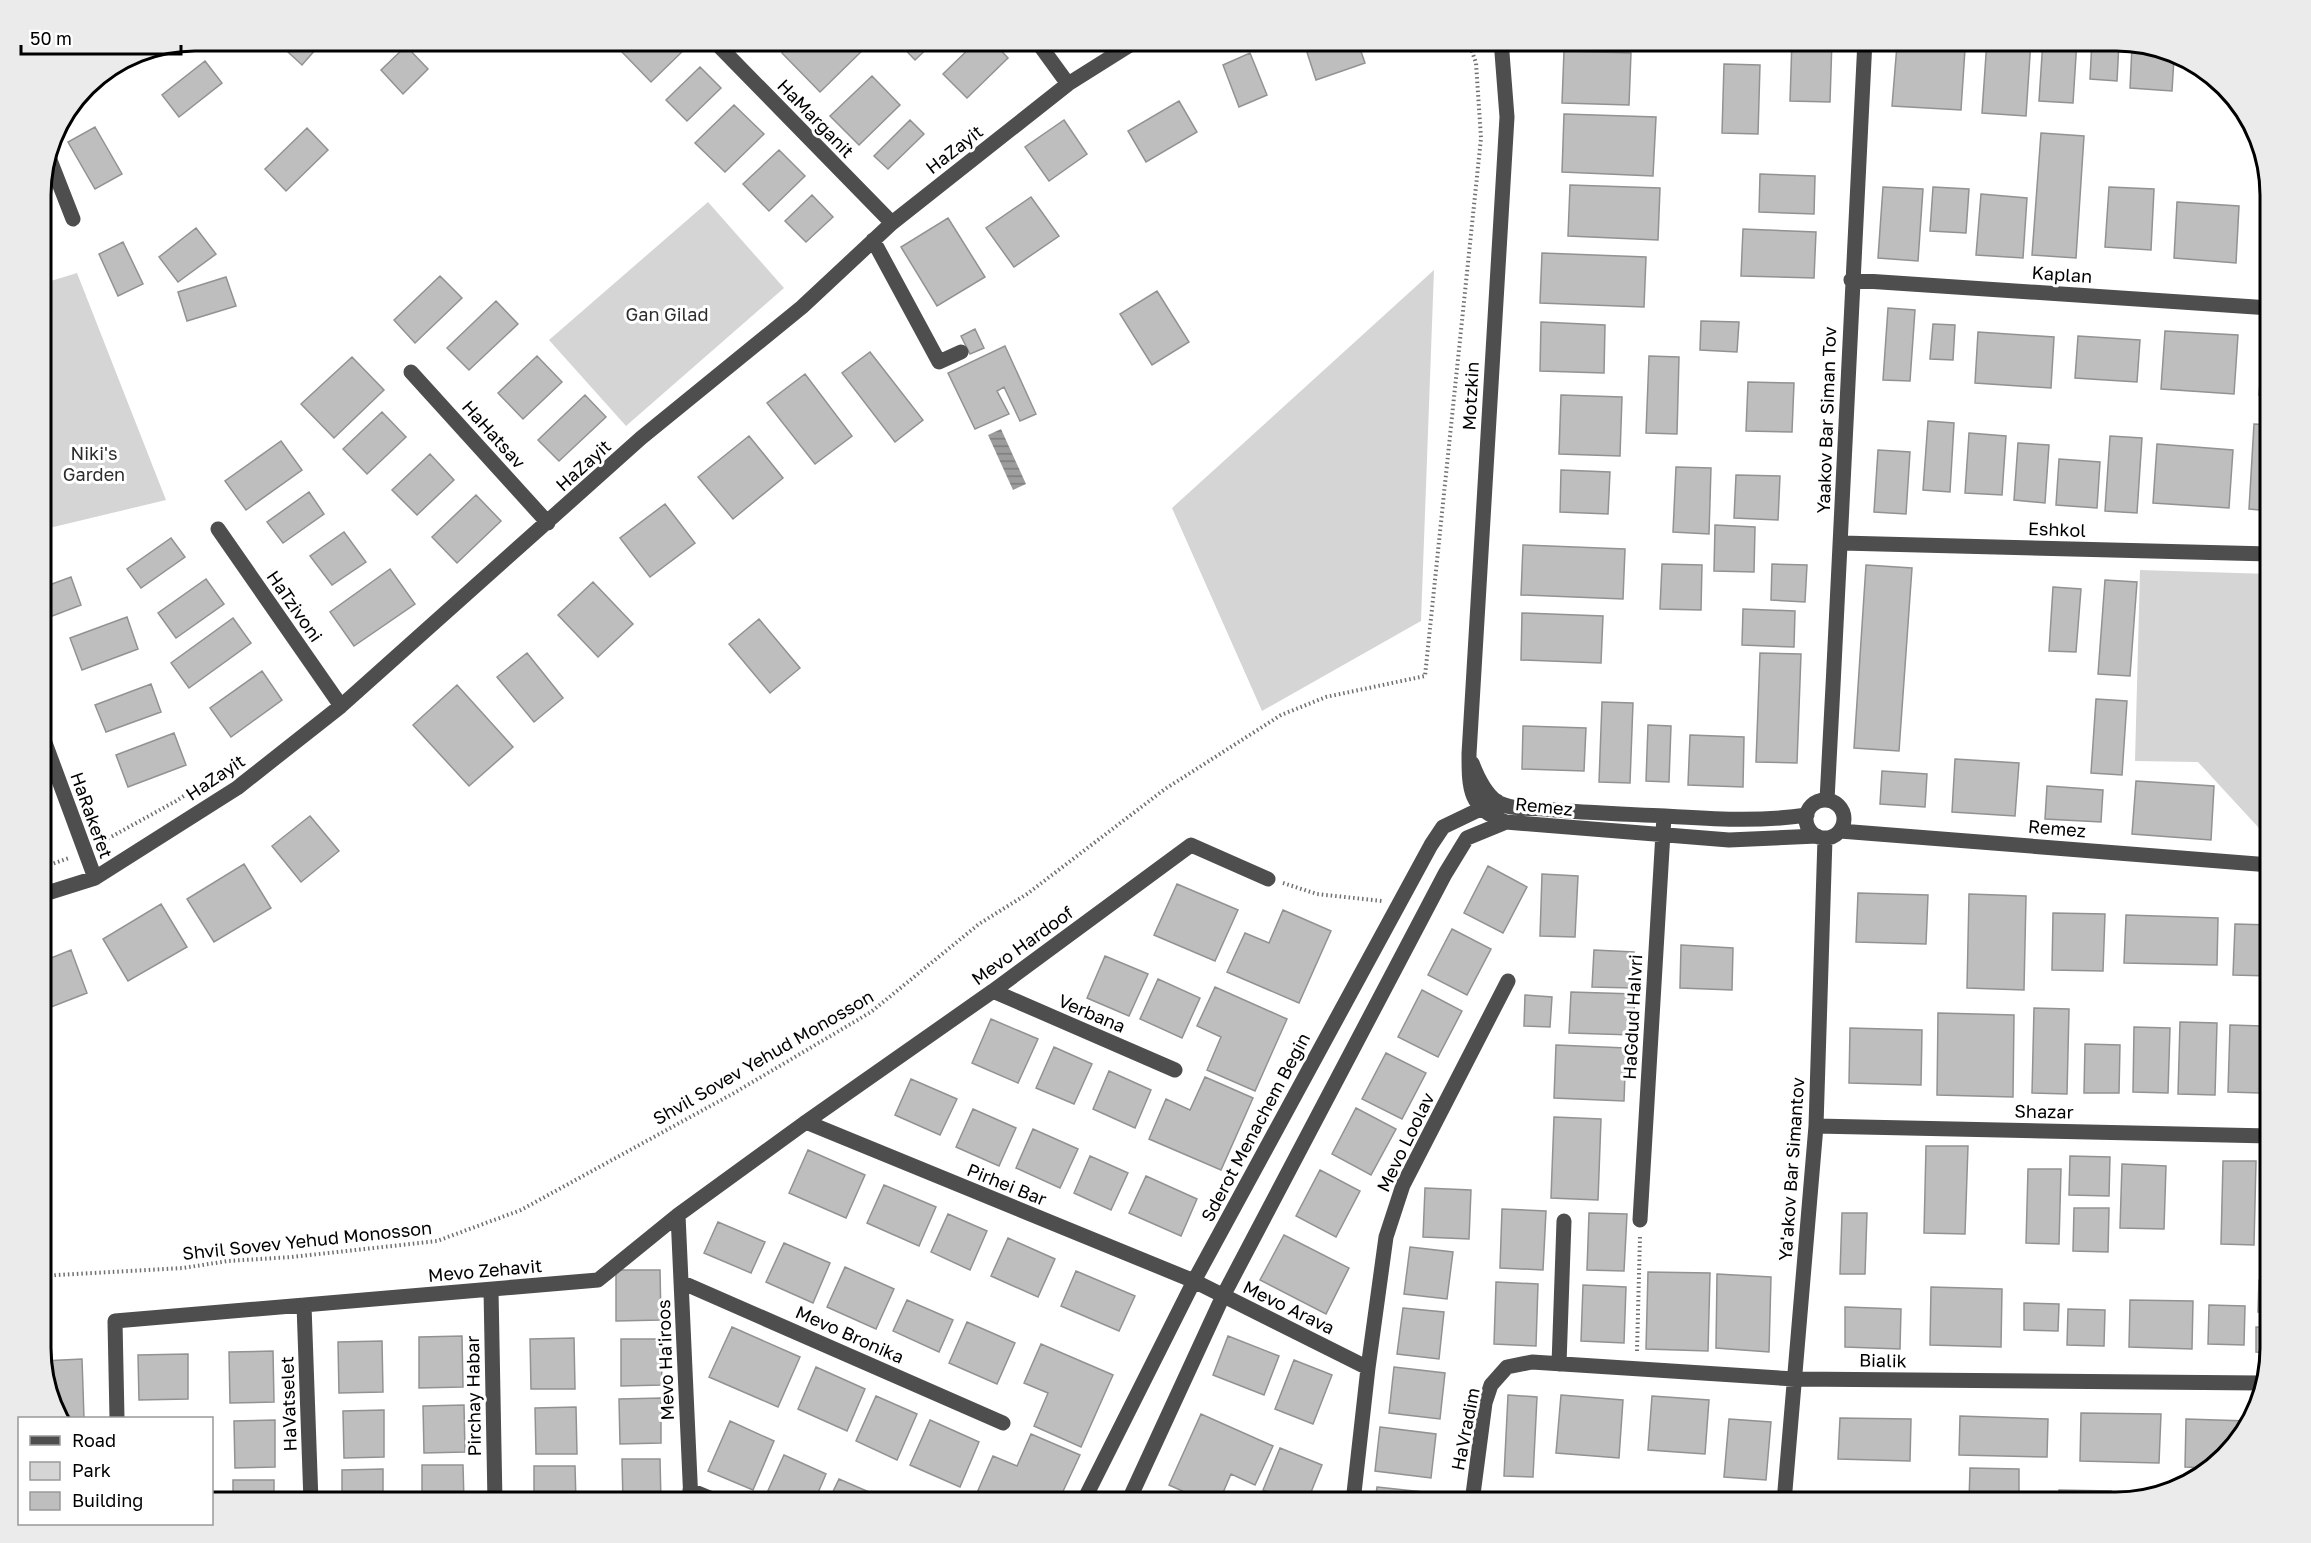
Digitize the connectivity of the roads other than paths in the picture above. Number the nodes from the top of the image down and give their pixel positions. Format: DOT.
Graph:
graph roads {
  1 [pos="724,51"];
  2 [pos="1044,51"];
  3 [pos="1120,51"];
  4 [pos="1502,51"];
  5 [pos="1864,51"];
  6 [pos="1068,84"];
  7 [pos="54,169"];
  8 [pos="73,219"];
  9 [pos="892,223"];
  10 [pos="873,240"];
  11 [pos="1851,280"];
  12 [pos="2260,307"];
  13 [pos="961,352"];
  14 [pos="411,372"];
  15 [pos="548,523"];
  16 [pos="218,529"];
  17 [pos="1842,543"];
  18 [pos="2260,554"];
  19 [pos="341,706"];
  20 [pos="1469,754"];
  21 [pos="51,759"];
  22 [pos="1827,800"];
  23 [pos="1497,801"];
  24 [pos="1481,809"];
  25 [pos="1807,815"];
  26 [pos="1664,816"];
  27 [pos="1506,822"];
  28 [pos="1840,831"];
  29 [pos="1662,835"];
  30 [pos="1821,837"];
  31 [pos="2260,864"];
  32 [pos="95,878"];
  33 [pos="1268,879"];
  34 [pos="51,892"];
  35 [pos="1508,981"];
  36 [pos="993,991"];
  37 [pos="1175,1070"];
  38 [pos="806,1122"];
  39 [pos="1816,1126"];
  40 [pos="2260,1136"];
  41 [pos="678,1215"];
  42 [pos="1640,1220"];
  43 [pos="1564,1221"];
  44 [pos="1194,1281"];
  45 [pos="681,1282"];
  46 [pos="491,1290"];
  47 [pos="1223,1296"];
  48 [pos="304,1305"];
  49 [pos="1559,1364"];
  50 [pos="1368,1368"];
  51 [pos="1507,1368"];
  52 [pos="1795,1378"];
  53 [pos="2255,1383"];
  54 [pos="117,1417"];
  55 [pos="1003,1423"];
  56 [pos="311,1492"];
  57 [pos="495,1492"];
  58 [pos="690,1492"];
  59 [pos="1088,1492"];
  60 [pos="1133,1492"];
  61 [pos="1354,1492"];
  62 [pos="1473,1492"];
  63 [pos="1785,1492"];
  1 -- 9 [label="street, HaMarganit"];
  2 -- 6 [label="street"];
  3 -- 6 [label="street, HaZayit"];
  4 -- 20 [label="street, Motzkin"];
  5 -- 11 [label="street, Yaakov Bar Siman Tov"];
  6 -- 9 [label="street, HaZayit"];
  7 -- 8 [label="street"];
  9 -- 10 [label="street, HaZayit"];
  10 -- 13 [label="street"];
  10 -- 15 [label="street, HaZayit"];
  11 -- 12 [label="street, Kaplan"];
  11 -- 17 [label="street, Yaakov Bar Siman Tov"];
  14 -- 15 [label="street, HaHatsav"];
  15 -- 19 [label="street, HaZayit"];
  16 -- 19 [label="street, HaTzivoni"];
  17 -- 18 [label="street, Eshkol"];
  17 -- 22 [label="street, Yaakov Bar Siman Tov"];
  19 -- 32 [label="street, HaZayit"];
  20 -- 23 [label="street, Remez"];
  20 -- 24 [label="street"];
  21 -- 32 [label="street, HaRakefet"];
  22 -- 25 [label="street"];
  22 -- 28 [label="street"];
  23 -- 24 [label="street, Sderot Menachem Begin"];
  23 -- 26 [label="street, Remez"];
  24 -- 27 [label="street, Remez"];
  24 -- 44 [label="street, Sderot Menachem Begin"];
  25 -- 26 [label="street, Remez"];
  25 -- 30 [label="street"];
  26 -- 29 [label="street, HaGdud HaIvri"];
  27 -- 29 [label="street, Remez"];
  27 -- 47 [label="street"];
  28 -- 30 [label="street"];
  28 -- 31 [label="street, Remez"];
  29 -- 30 [label="street, Remez"];
  29 -- 42 [label="street, HaGdud HaIvri"];
  30 -- 39 [label="street, Ya'akov Bar Simantov"];
  32 -- 34 [label="street, HaZayit"];
  33 -- 36 [label="street, Mevo Hardoof"];
  35 -- 50 [label="street, Mevo Loolav"];
  36 -- 37 [label="street, Verbana"];
  36 -- 38 [label="street, Mevo Hardoof"];
  38 -- 41 [label="street, Mevo Zehavit"];
  38 -- 44 [label="street, Pirhei Bar"];
  39 -- 40 [label="street, Shazar"];
  39 -- 52 [label="street, Ya'akov Bar Simantov"];
  41 -- 45 [label="street, Mevo Ha'iroos"];
  41 -- 46 [label="street, Mevo Zehavit"];
  43 -- 49 [label="street"];
  44 -- 47 [label="street, Mevo Arava"];
  44 -- 59 [label="street, Sderot Menachem Begin"];
  45 -- 55 [label="street, Mevo Bronika"];
  45 -- 58 [label="street, Mevo Ha'iroos"];
  46 -- 48 [label="street, Mevo Zehavit"];
  46 -- 57 [label="street, Pirchay Habar"];
  47 -- 50 [label="street, Mevo Arava"];
  47 -- 60 [label="street"];
  48 -- 54 [label="street, Mevo Zehavit"];
  48 -- 56 [label="street, HaVatselet"];
  49 -- 51 [label="street, Bialik"];
  49 -- 52 [label="street, Bialik"];
  50 -- 61 [label="street, Mevo Loolav"];
  51 -- 62 [label="street, HaVradim"];
  52 -- 53 [label="street, Bialik"];
  52 -- 63 [label="street, Ya'akov Bar Simantov"];
}
